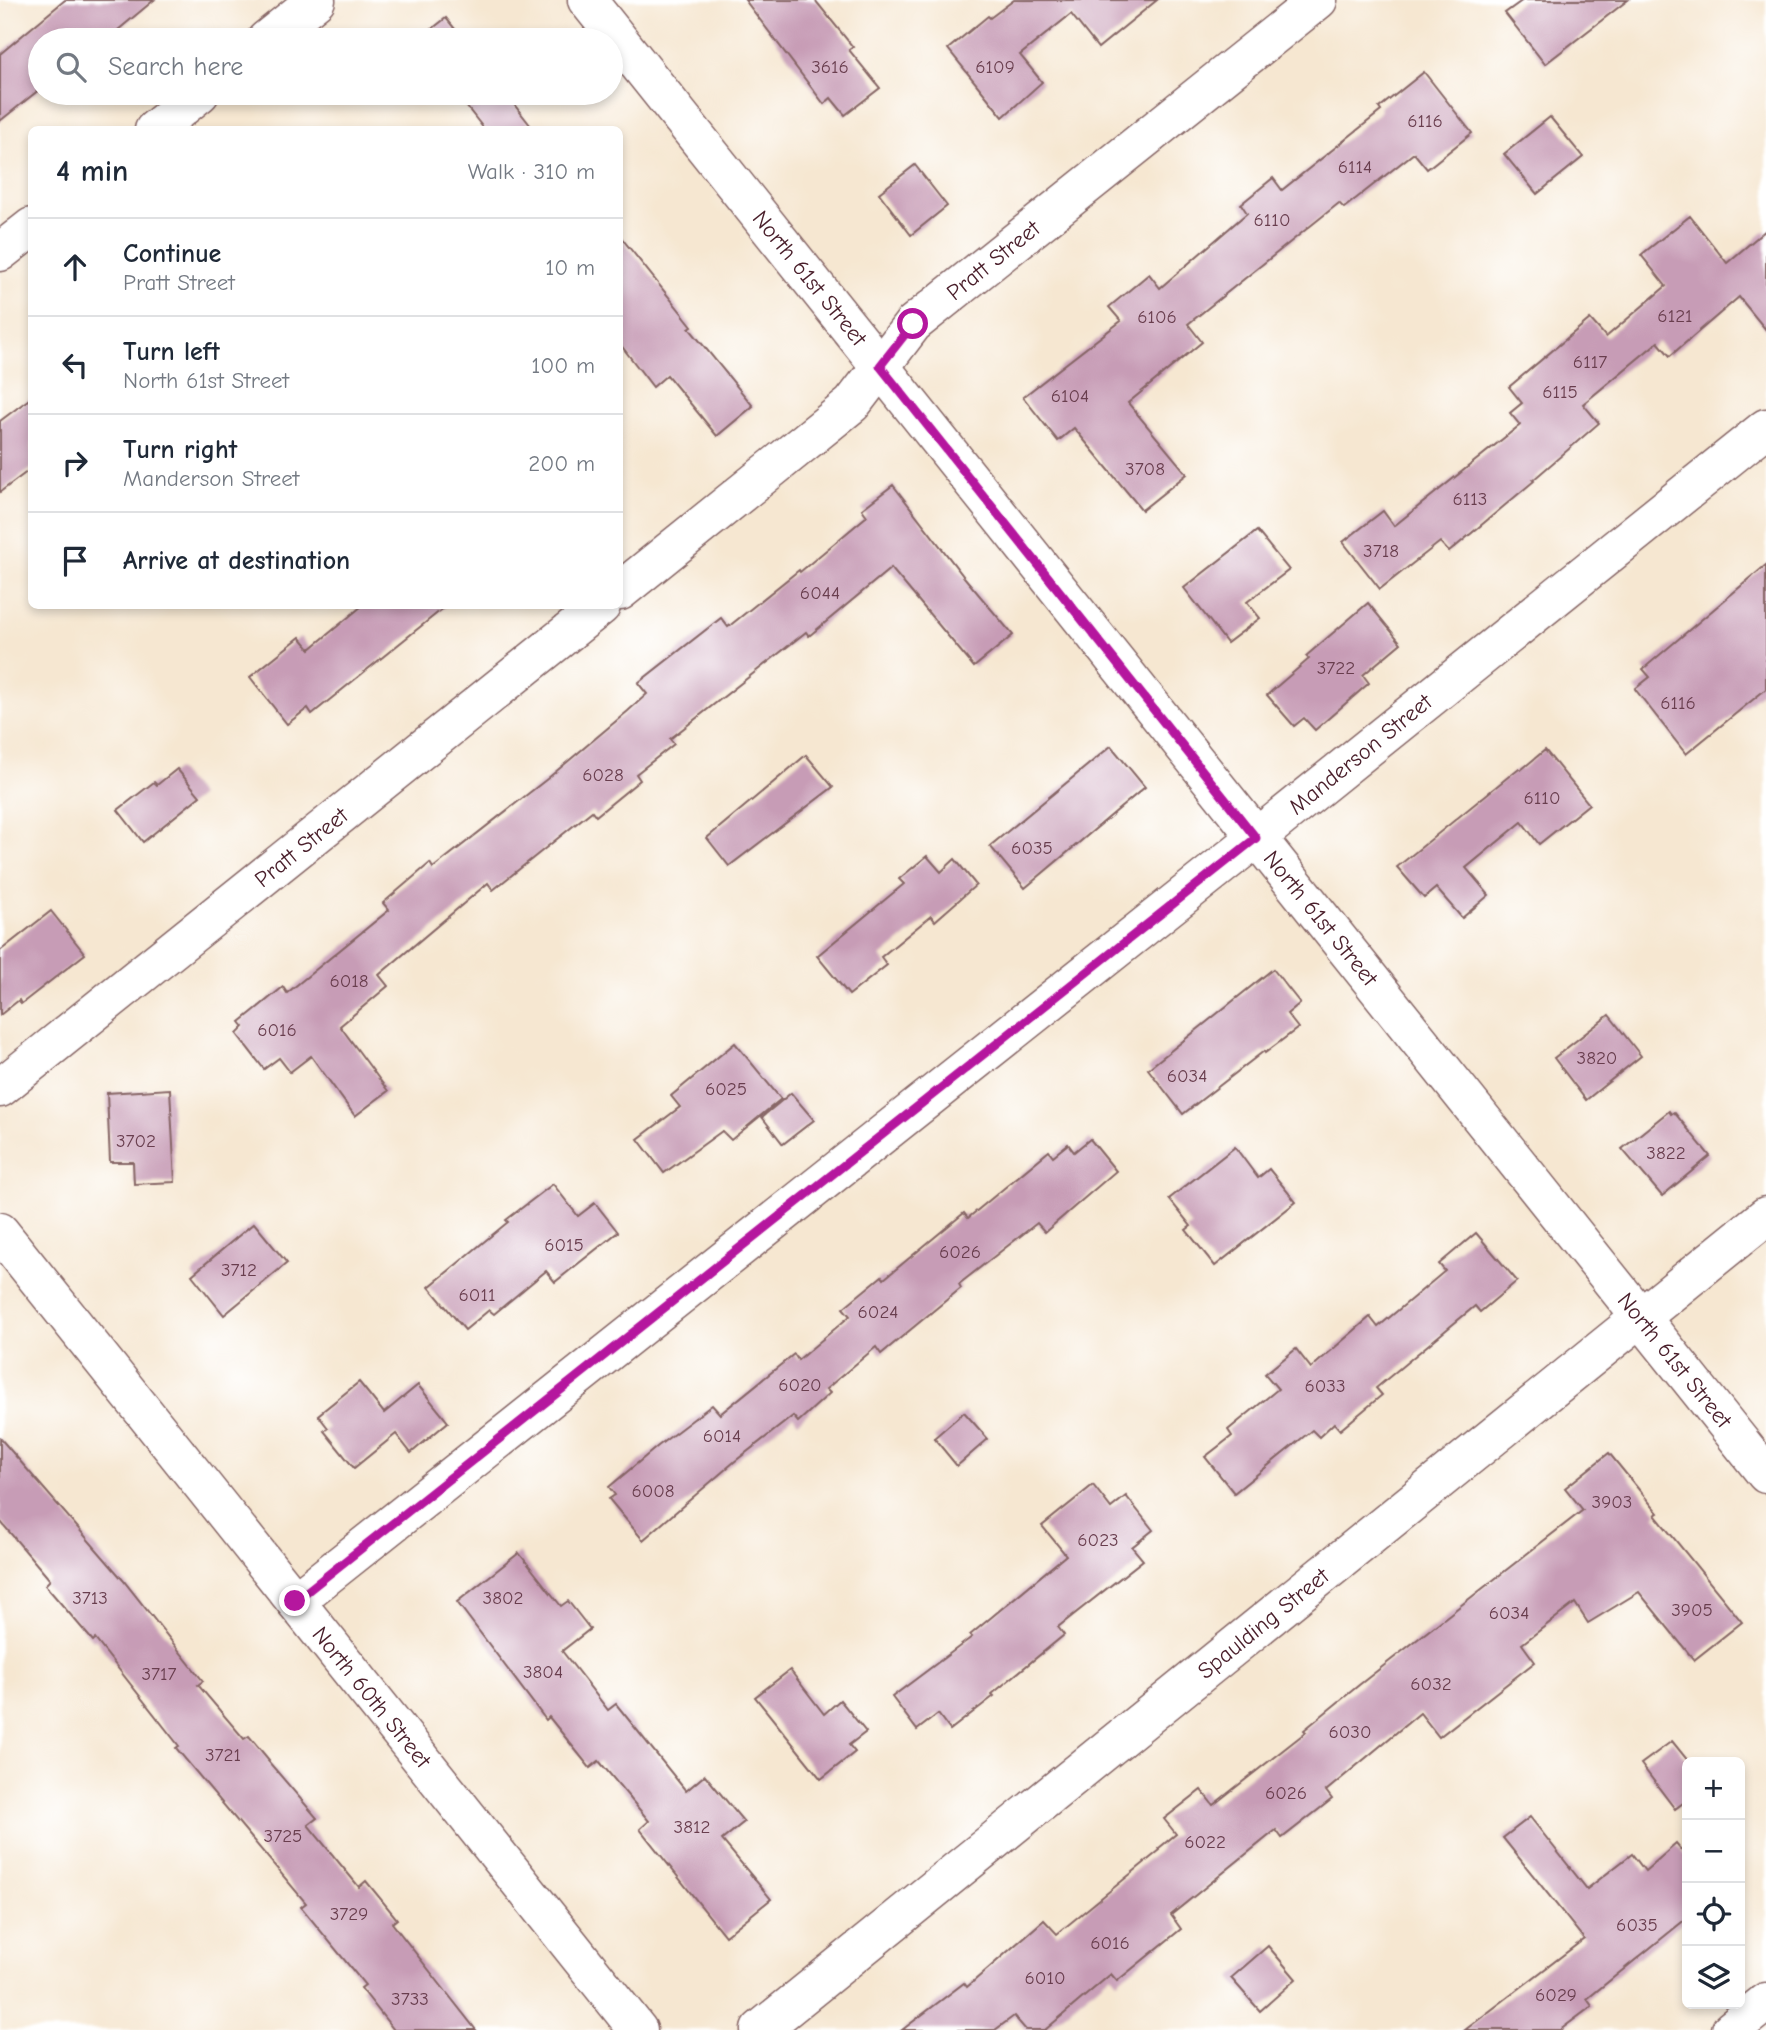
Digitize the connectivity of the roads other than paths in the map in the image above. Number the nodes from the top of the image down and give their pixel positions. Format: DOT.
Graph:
graph roads {
  1 [pos="316,0"];
  2 [pos="587,0"];
  3 [pos="1318,0"];
  4 [pos="281,28"];
  5 [pos="609,28"];
  6 [pos="623,45"];
  7 [pos="185,105"];
  8 [pos="159,126"];
  9 [pos="28,230"];
  10 [pos="0,252"];
  11 [pos="880,366"];
  12 [pos="1766,428"];
  13 [pos="623,588"];
  14 [pos="597,609"];
  15 [pos="1256,838"];
  16 [pos="0,1088"];
  17 [pos="1766,1216"];
  18 [pos="0,1232"];
  19 [pos="1640,1317"];
  20 [pos="1766,1475"];
  21 [pos="295,1601"];
  22 [pos="1766,2002"];
  23 [pos="638,2030"];
  24 [pos="760,2030"];
  25 [pos="1731,2030"];
  1 -- 4 [label="street"];
  2 -- 5 [label="street, North 61st Street"];
  3 -- 11 [label="street, Pratt Street"];
  6 -- 11 [label="street, North 61st Street"];
  7 -- 8 [label="street"];
  9 -- 10 [label="street"];
  11 -- 13 [label="street, Pratt Street"];
  11 -- 15 [label="street, North 61st Street"];
  12 -- 15 [label="street, Manderson Street"];
  14 -- 16 [label="street, Pratt Street"];
  15 -- 19 [label="street, North 61st Street"];
  15 -- 21 [label="street, Manderson Street"];
  17 -- 19 [label="street, Spaulding Street"];
  18 -- 21 [label="street, North 60th Street"];
  19 -- 20 [label="street, North 61st Street"];
  19 -- 24 [label="street, Spaulding Street"];
  21 -- 23 [label="street, North 60th Street"];
  22 -- 25 [label="street"];
}
